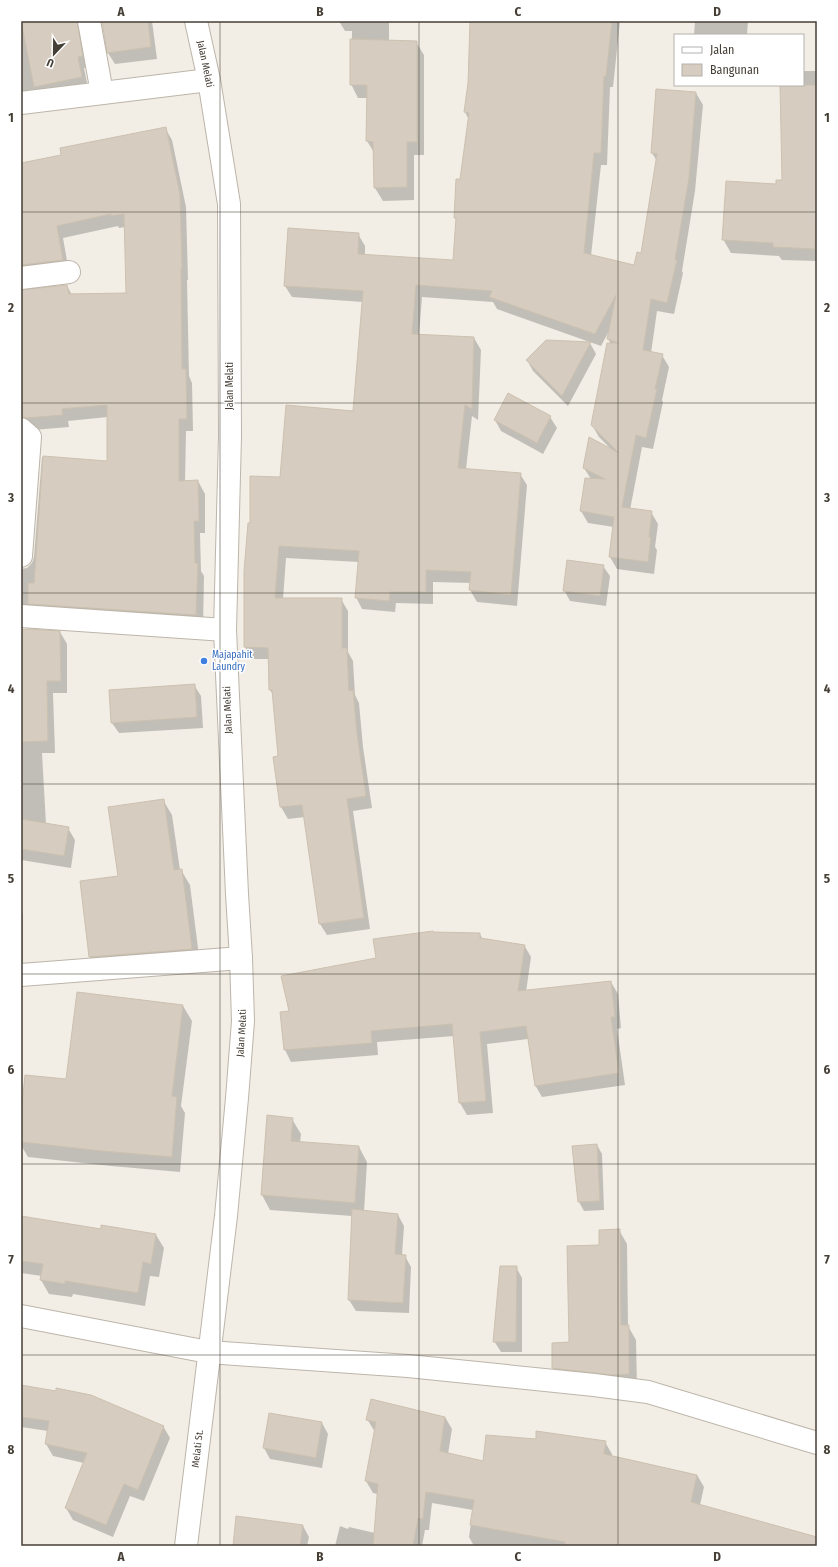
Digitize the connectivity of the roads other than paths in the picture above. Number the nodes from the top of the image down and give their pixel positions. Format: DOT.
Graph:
graph roads {
  1 [pos="89,21"];
  2 [pos="196,21"];
  3 [pos="210,80"];
  4 [pos="102,93"];
  5 [pos="21,103"];
  6 [pos="69,272"];
  7 [pos="21,278"];
  8 [pos="21,429"];
  9 [pos="21,556"];
  10 [pos="21,616"];
  11 [pos="225,630"];
  12 [pos="241,958"];
  13 [pos="21,975"];
  14 [pos="21,1316"];
  15 [pos="208,1352"];
  16 [pos="817,1442"];
  17 [pos="186,1546"];
  1 -- 4 [label="street"];
  2 -- 3 [label="street, Jalan Melati"];
  3 -- 4 [label="street"];
  3 -- 11 [label="street, Jalan Melati"];
  4 -- 5 [label="street"];
  6 -- 7 [label="street"];
  8 -- 9 [label="street"];
  10 -- 11 [label="street"];
  11 -- 12 [label="street, Jalan Melati"];
  12 -- 13 [label="street"];
  12 -- 15 [label="street, Jalan Melati"];
  14 -- 15 [label="street"];
  15 -- 16 [label="street"];
  15 -- 17 [label="street, Melati St."];
}
